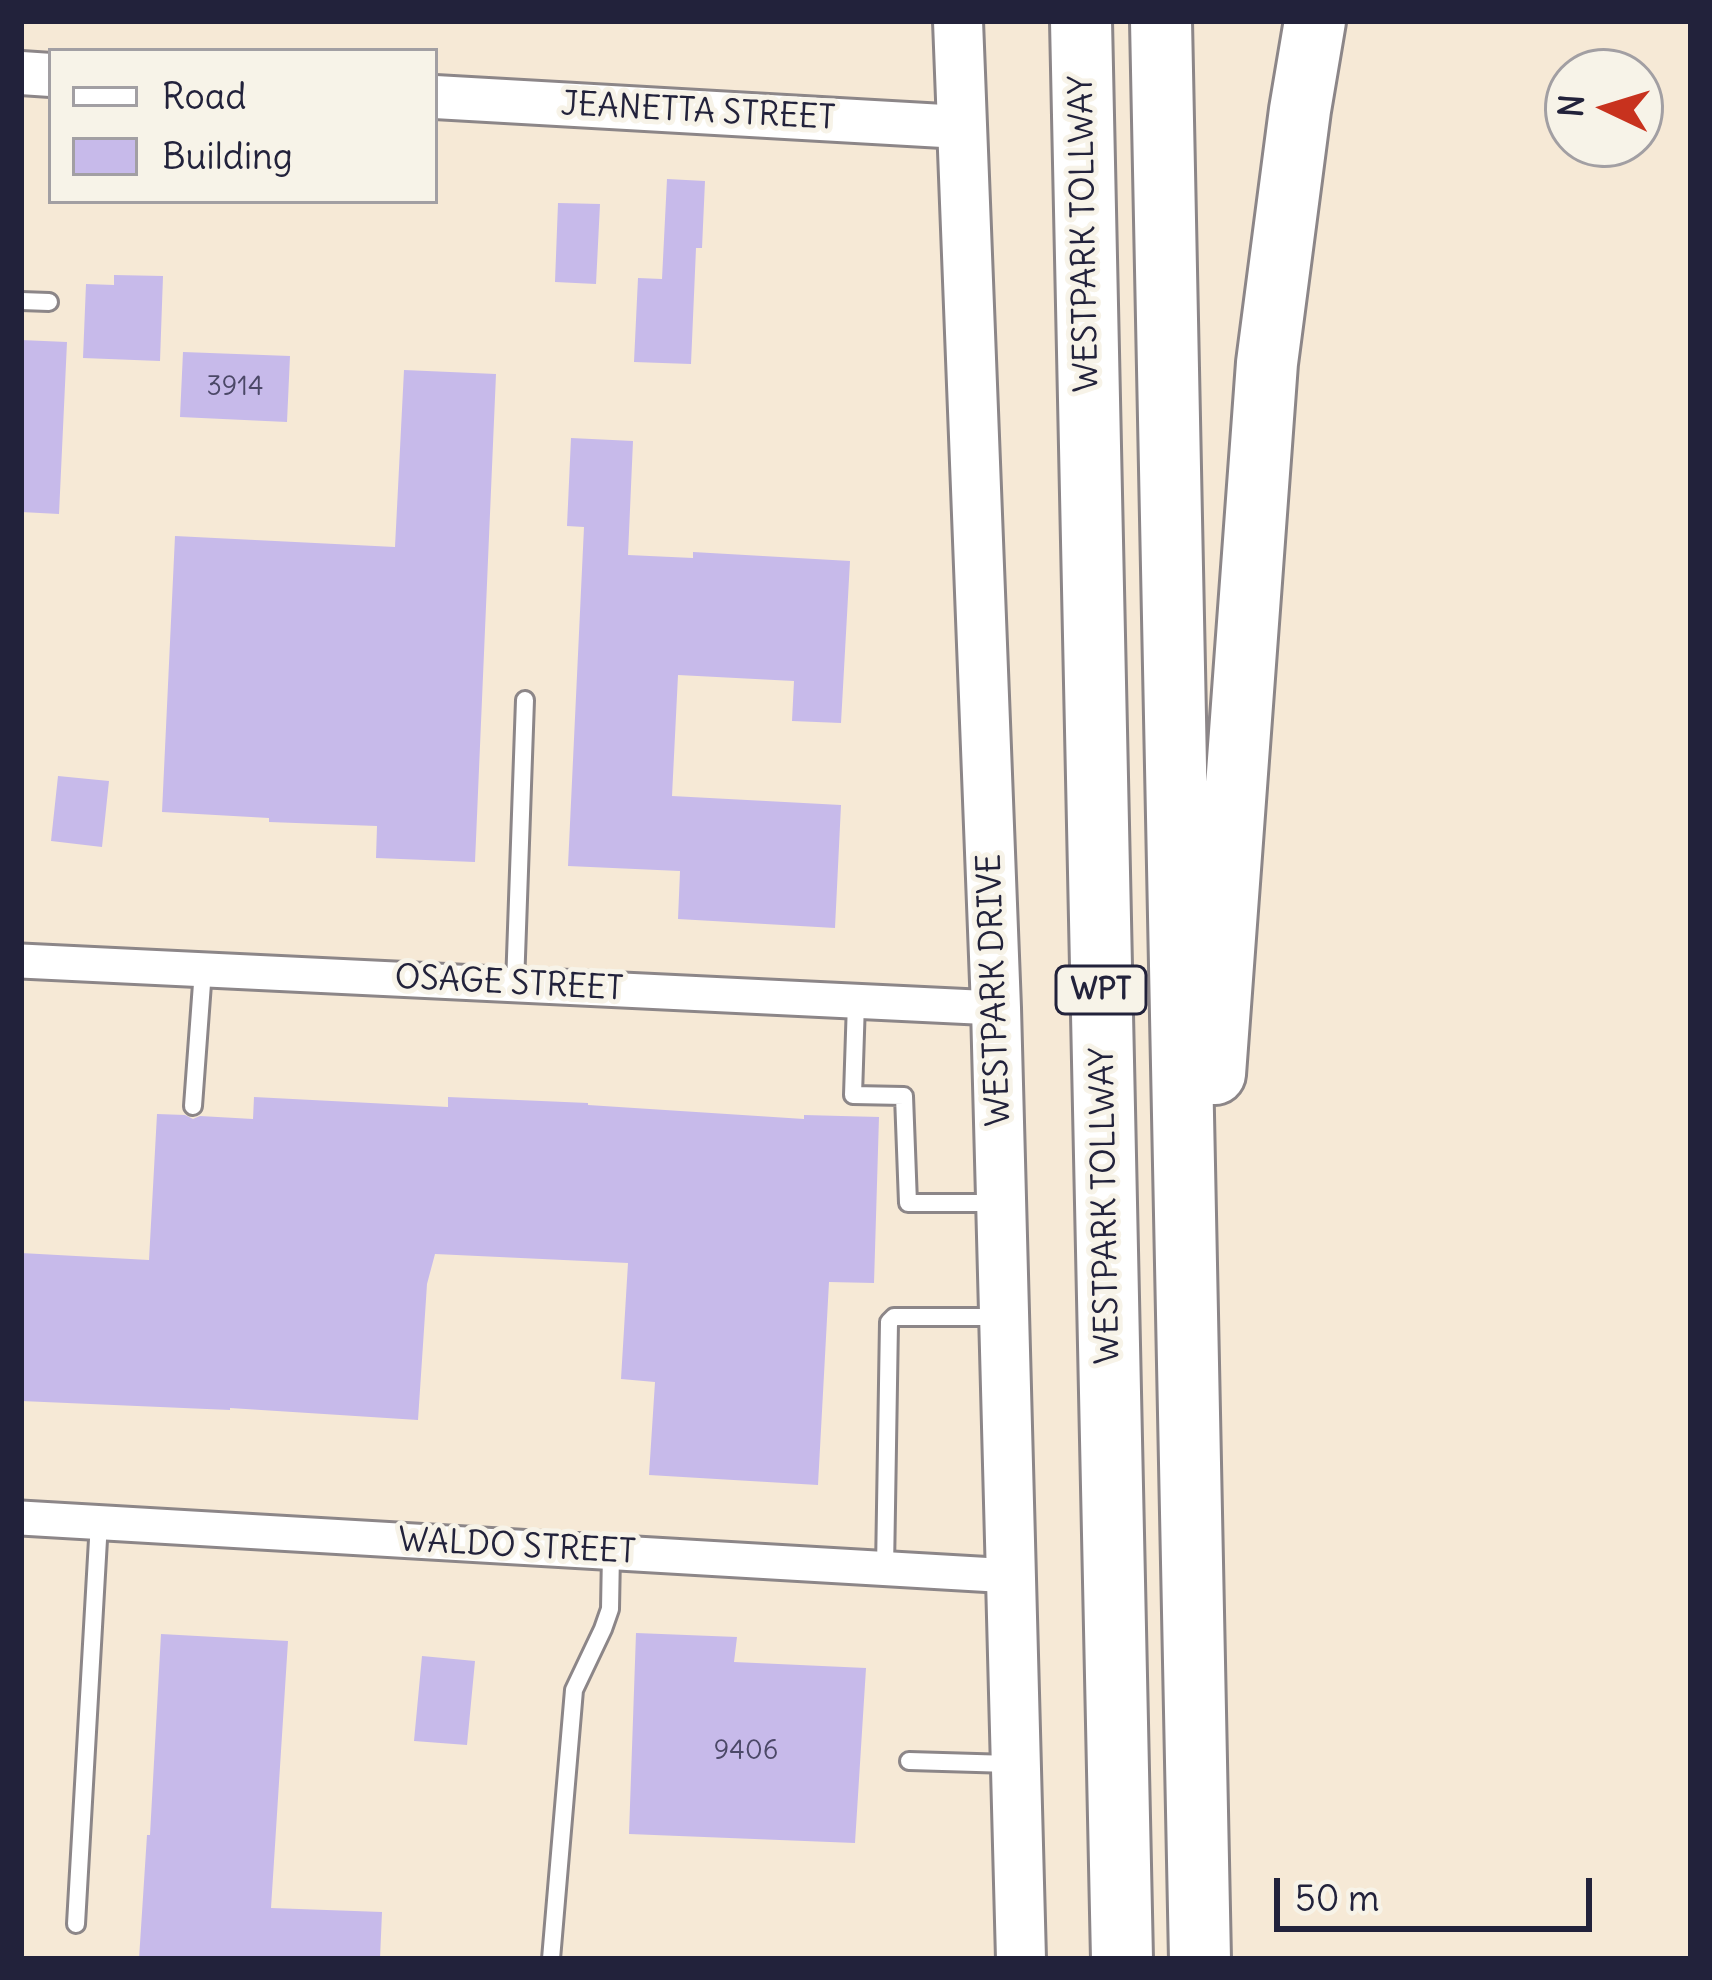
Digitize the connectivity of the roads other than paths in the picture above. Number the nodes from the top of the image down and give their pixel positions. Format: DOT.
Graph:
graph roads {
  1 [pos="958,21"];
  2 [pos="1081,21"];
  3 [pos="1161,21"];
  4 [pos="1315,21"];
  5 [pos="438,97"];
  6 [pos="961,128"];
  7 [pos="21,301"];
  8 [pos="50,302"];
  9 [pos="525,700"];
  10 [pos="21,961"];
  11 [pos="203,970"];
  12 [pos="515,985"];
  13 [pos="856,1002"];
  14 [pos="996,1008"];
  15 [pos="193,1106"];
  16 [pos="1002,1203"];
  17 [pos="1005,1318"];
  18 [pos="1188,1457"];
  19 [pos="21,1518"];
  20 [pos="99,1522"];
  21 [pos="610,1552"];
  22 [pos="885,1569"];
  23 [pos="1012,1576"];
  24 [pos="909,1760"];
  25 [pos="1017,1764"];
  26 [pos="76,1924"];
  27 [pos="551,1959"];
  28 [pos="1021,1959"];
  29 [pos="1122,1959"];
  30 [pos="1200,1959"];
  1 -- 6 [label="main road, WESTPARK DRIVE"];
  2 -- 29 [label="highway, WESTPARK TOLLWAY / WPT"];
  3 -- 18 [label="highway, WPT"];
  4 -- 18 [label="highway"];
  5 -- 6 [label="street, JEANETTA STREET"];
  6 -- 14 [label="main road, WESTPARK DRIVE"];
  7 -- 8 [label="lane"];
  9 -- 12 [label="lane"];
  10 -- 11 [label="street, OSAGE STREET"];
  11 -- 12 [label="street, OSAGE STREET"];
  11 -- 15 [label="lane"];
  12 -- 13 [label="street, OSAGE STREET"];
  13 -- 14 [label="street, OSAGE STREET"];
  13 -- 16 [label="lane"];
  14 -- 16 [label="main road, WESTPARK DRIVE"];
  16 -- 17 [label="main road, WESTPARK DRIVE"];
  17 -- 22 [label="lane"];
  17 -- 23 [label="main road, WESTPARK DRIVE"];
  18 -- 30 [label="highway, WPT"];
  19 -- 20 [label="street, WALDO STREET"];
  20 -- 21 [label="street, WALDO STREET"];
  20 -- 26 [label="lane"];
  21 -- 22 [label="street, WALDO STREET"];
  21 -- 27 [label="lane"];
  22 -- 23 [label="street, WALDO STREET"];
  23 -- 25 [label="main road, WESTPARK DRIVE"];
  24 -- 25 [label="lane"];
  25 -- 28 [label="main road, WESTPARK DRIVE"];
}
